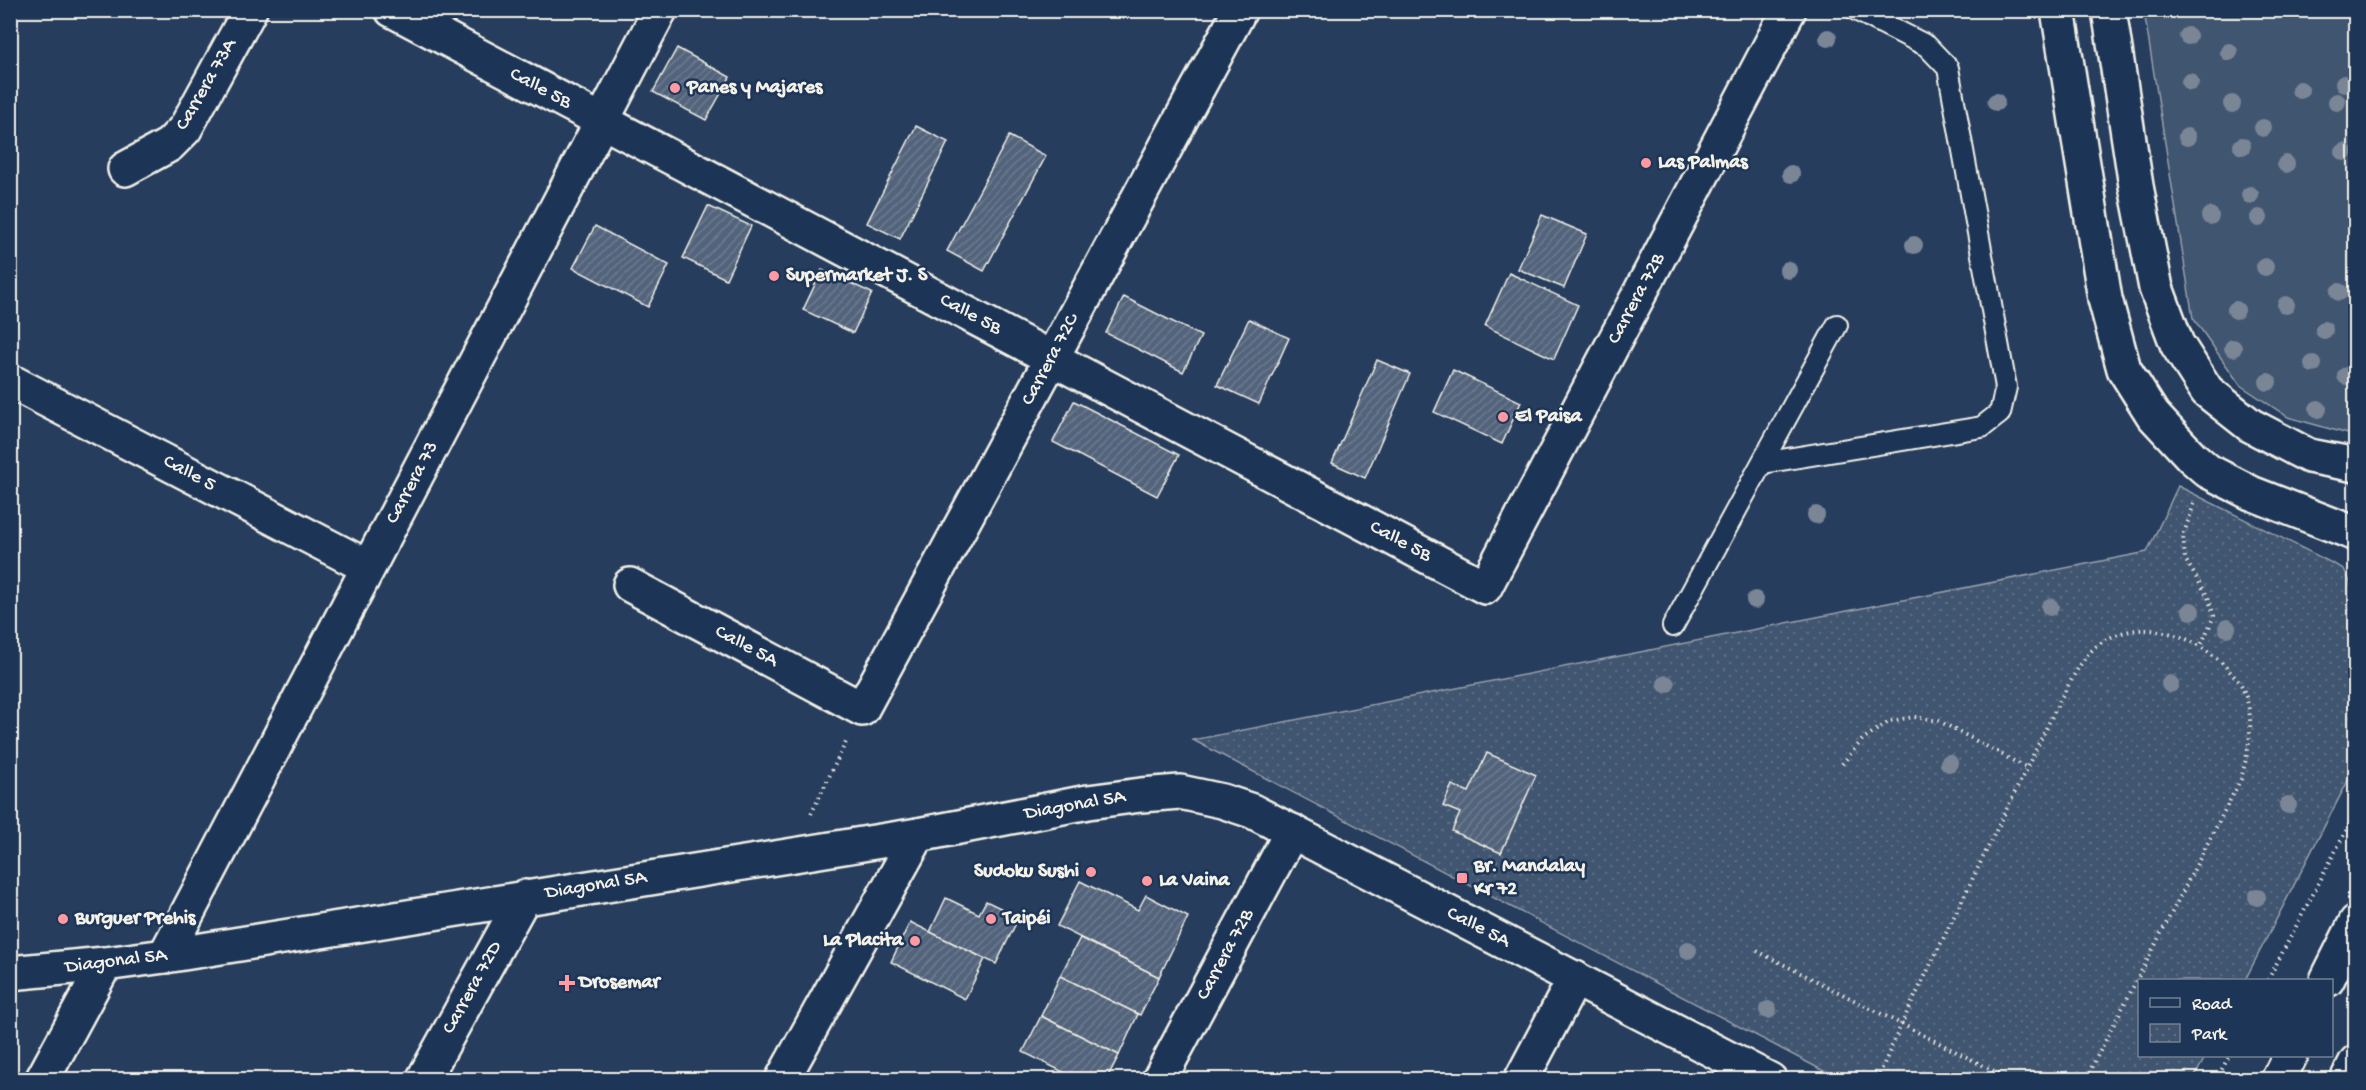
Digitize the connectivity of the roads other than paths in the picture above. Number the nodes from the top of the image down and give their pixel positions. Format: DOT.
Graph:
graph roads {
  1 [pos="250,10"];
  2 [pos="392,10"];
  3 [pos="660,10"];
  4 [pos="1240,10"];
  5 [pos="1789,10"];
  6 [pos="1856,10"];
  7 [pos="2058,10"];
  8 [pos="2109,10"];
  9 [pos="602,121"];
  10 [pos="125,170"];
  11 [pos="1837,325"];
  12 [pos="1052,359"];
  13 [pos="10,381"];
  14 [pos="1763,463"];
  15 [pos="2355,465"];
  16 [pos="2355,534"];
  17 [pos="368,567"];
  18 [pos="630,585"];
  19 [pos="1485,586"];
  20 [pos="1673,626"];
  21 [pos="862,709"];
  22 [pos="1180,792"];
  23 [pos="1292,831"];
  24 [pos="918,835"];
  25 [pos="524,897"];
  26 [pos="2355,922"];
  27 [pos="165,956"];
  28 [pos="105,964"];
  29 [pos="10,974"];
  30 [pos="1575,978"];
  31 [pos="2328,979"];
  32 [pos="2355,1062"];
  33 [pos="42,1080"];
  34 [pos="423,1080"];
  35 [pos="782,1080"];
  36 [pos="1159,1080"];
  37 [pos="1521,1080"];
  38 [pos="1770,1080"];
  39 [pos="2347,1080"];
  1 -- 10 [label="main road, Carrera 73A"];
  2 -- 9 [label="main road, Calle 5B"];
  3 -- 9 [label="main road, Carrera 73"];
  4 -- 12 [label="main road, Carrera 72C"];
  5 -- 19 [label="main road, Carrera 72B"];
  6 -- 14 [label="lane"];
  7 -- 16 [label="main road"];
  8 -- 15 [label="main road"];
  9 -- 12 [label="main road, Calle 5B"];
  9 -- 17 [label="main road, Carrera 73"];
  11 -- 14 [label="lane"];
  12 -- 19 [label="main road, Calle 5B"];
  12 -- 21 [label="main road, Carrera 72C"];
  13 -- 17 [label="main road, Calle 5"];
  14 -- 20 [label="lane"];
  17 -- 27 [label="main road, Carrera 73"];
  18 -- 21 [label="main road, Calle 5A"];
  22 -- 23 [label="main road, Calle 5A"];
  22 -- 24 [label="main road, Diagonal 5A"];
  23 -- 30 [label="main road, Calle 5A"];
  23 -- 36 [label="main road, Carrera 72B"];
  24 -- 25 [label="main road, Diagonal 5A"];
  24 -- 35 [label="main road"];
  25 -- 27 [label="main road, Diagonal 5A"];
  25 -- 34 [label="main road, Carrera 72D"];
  26 -- 31 [label="main road"];
  27 -- 28 [label="main road, Diagonal 5A"];
  28 -- 29 [label="main road, Diagonal 5A"];
  28 -- 33 [label="main road"];
  30 -- 37 [label="main road"];
  30 -- 38 [label="main road, Calle 5A"];
  32 -- 39 [label="main road"];
}
